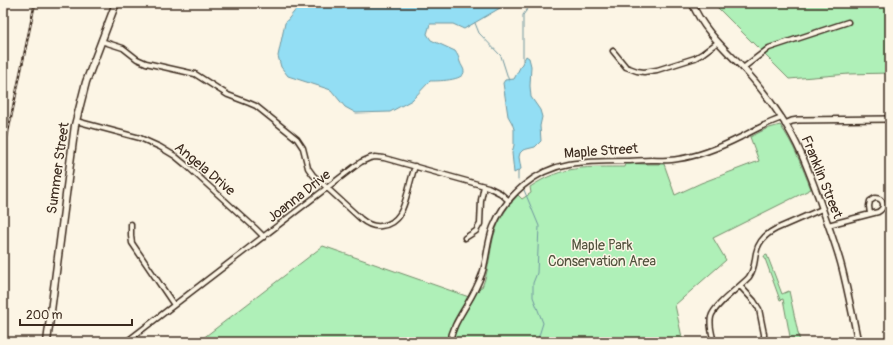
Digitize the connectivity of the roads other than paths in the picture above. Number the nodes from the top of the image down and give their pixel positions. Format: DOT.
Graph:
graph roads {
  1 [pos="116,3"];
  2 [pos="692,3"];
  3 [pos="848,22"];
  4 [pos="101,41"];
  5 [pos="718,42"];
  6 [pos="613,51"];
  7 [pos="743,68"];
  8 [pos="782,118"];
  9 [pos="890,119"];
  10 [pos="76,122"];
  11 [pos="785,124"];
  12 [pos="415,166"];
  13 [pos="484,186"];
  14 [pos="327,188"];
  15 [pos="509,201"];
  16 [pos="822,209"];
  17 [pos="870,214"];
  18 [pos="131,224"];
  19 [pos="828,225"];
  20 [pos="264,237"];
  21 [pos="465,238"];
  22 [pos="740,286"];
  23 [pos="174,305"];
  24 [pos="47,342"];
  25 [pos="126,342"];
  26 [pos="450,342"];
  27 [pos="714,342"];
  28 [pos="764,342"];
  29 [pos="858,342"];
  1 -- 4 [label="main road, Summer Street"];
  2 -- 5 [label="street, Franklin Street"];
  3 -- 7 [label="street"];
  4 -- 10 [label="main road, Summer Street"];
  4 -- 14 [label="street"];
  5 -- 6 [label="street"];
  5 -- 7 [label="street, Franklin Street"];
  7 -- 8 [label="street, Franklin Street"];
  8 -- 11 [label="street, Franklin Street"];
  8 -- 15 [label="street, Maple Street"];
  9 -- 11 [label="street"];
  10 -- 20 [label="street, Angela Drive"];
  10 -- 24 [label="main road, Summer Street"];
  11 -- 16 [label="street, Franklin Street"];
  12 -- 13 [label="street, Joanna Drive"];
  12 -- 14 [label="street, Joanna Drive"];
  12 -- 14 [label="street"];
  13 -- 15 [label="street, Joanna Drive"];
  13 -- 21 [label="street"];
  14 -- 20 [label="street, Joanna Drive"];
  15 -- 26 [label="street, Maple Street"];
  16 -- 19 [label="street, Franklin Street"];
  16 -- 22 [label="street"];
  17 -- 19 [label="street"];
  18 -- 23 [label="street"];
  19 -- 29 [label="street, Franklin Street"];
  20 -- 23 [label="street, Joanna Drive"];
  22 -- 27 [label="street"];
  22 -- 28 [label="street"];
  23 -- 25 [label="street, Joanna Drive"];
}
